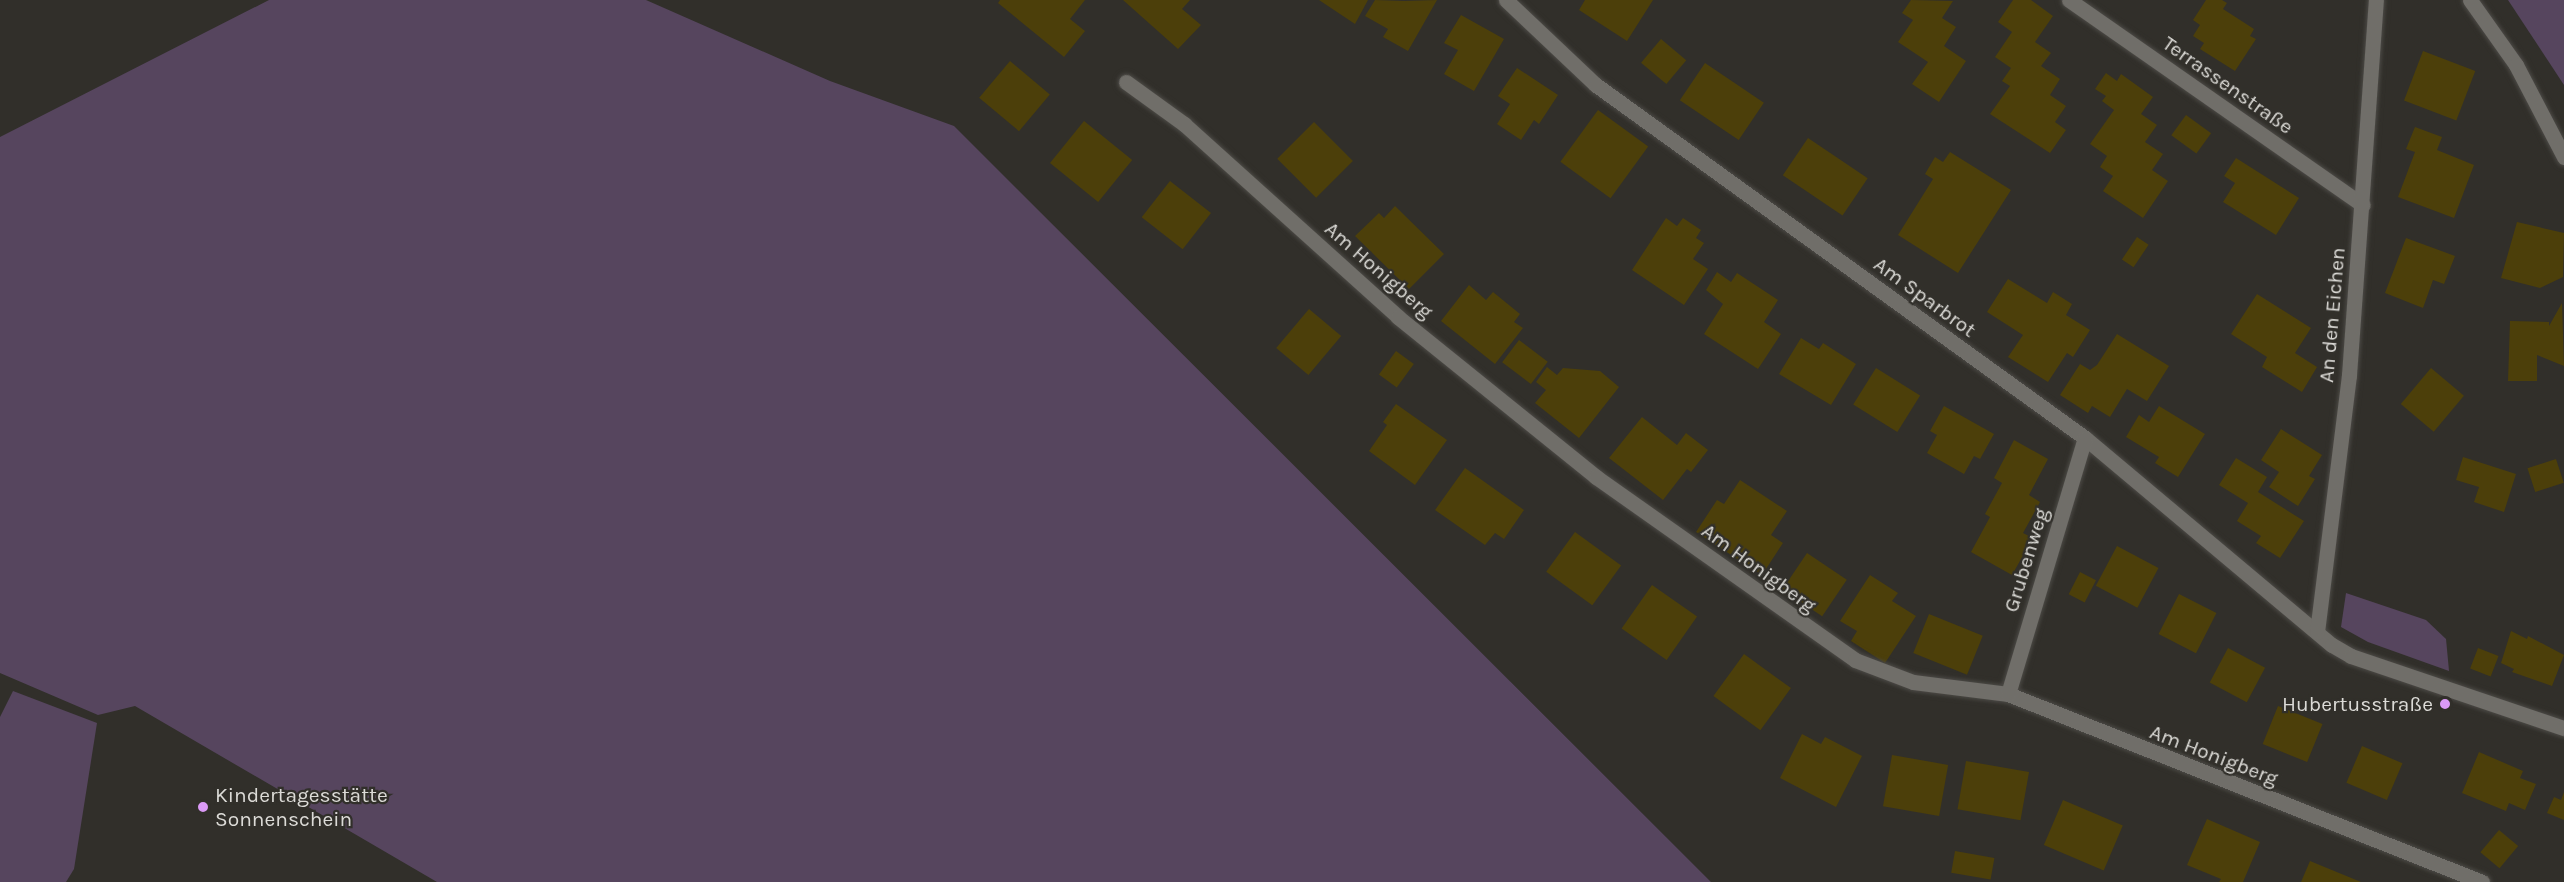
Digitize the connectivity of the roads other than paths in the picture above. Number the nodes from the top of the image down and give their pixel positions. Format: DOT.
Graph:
graph roads {
  1 [pos="1506,0"];
  2 [pos="2069,0"];
  3 [pos="2376,0"];
  4 [pos="2470,0"];
  5 [pos="1126,82"];
  6 [pos="2561,140"];
  7 [pos="2564,157"];
  8 [pos="2363,205"];
  9 [pos="2085,438"];
  10 [pos="2317,632"];
  11 [pos="2008,694"];
  12 [pos="2564,729"];
  13 [pos="2482,882"];
  1 -- 9 [label="street, Am Sparbrot"];
  2 -- 8 [label="street, Terrassenstraße"];
  3 -- 8 [label="street, An den Eichen"];
  4 -- 6 [label="street"];
  5 -- 11 [label="street, Am Honigberg"];
  6 -- 7 [label="street"];
  8 -- 10 [label="street, An den Eichen"];
  9 -- 10 [label="street, Am Sparbrot"];
  9 -- 11 [label="street, Grubenweg"];
  10 -- 12 [label="street"];
  11 -- 13 [label="street, Am Honigberg"];
}
